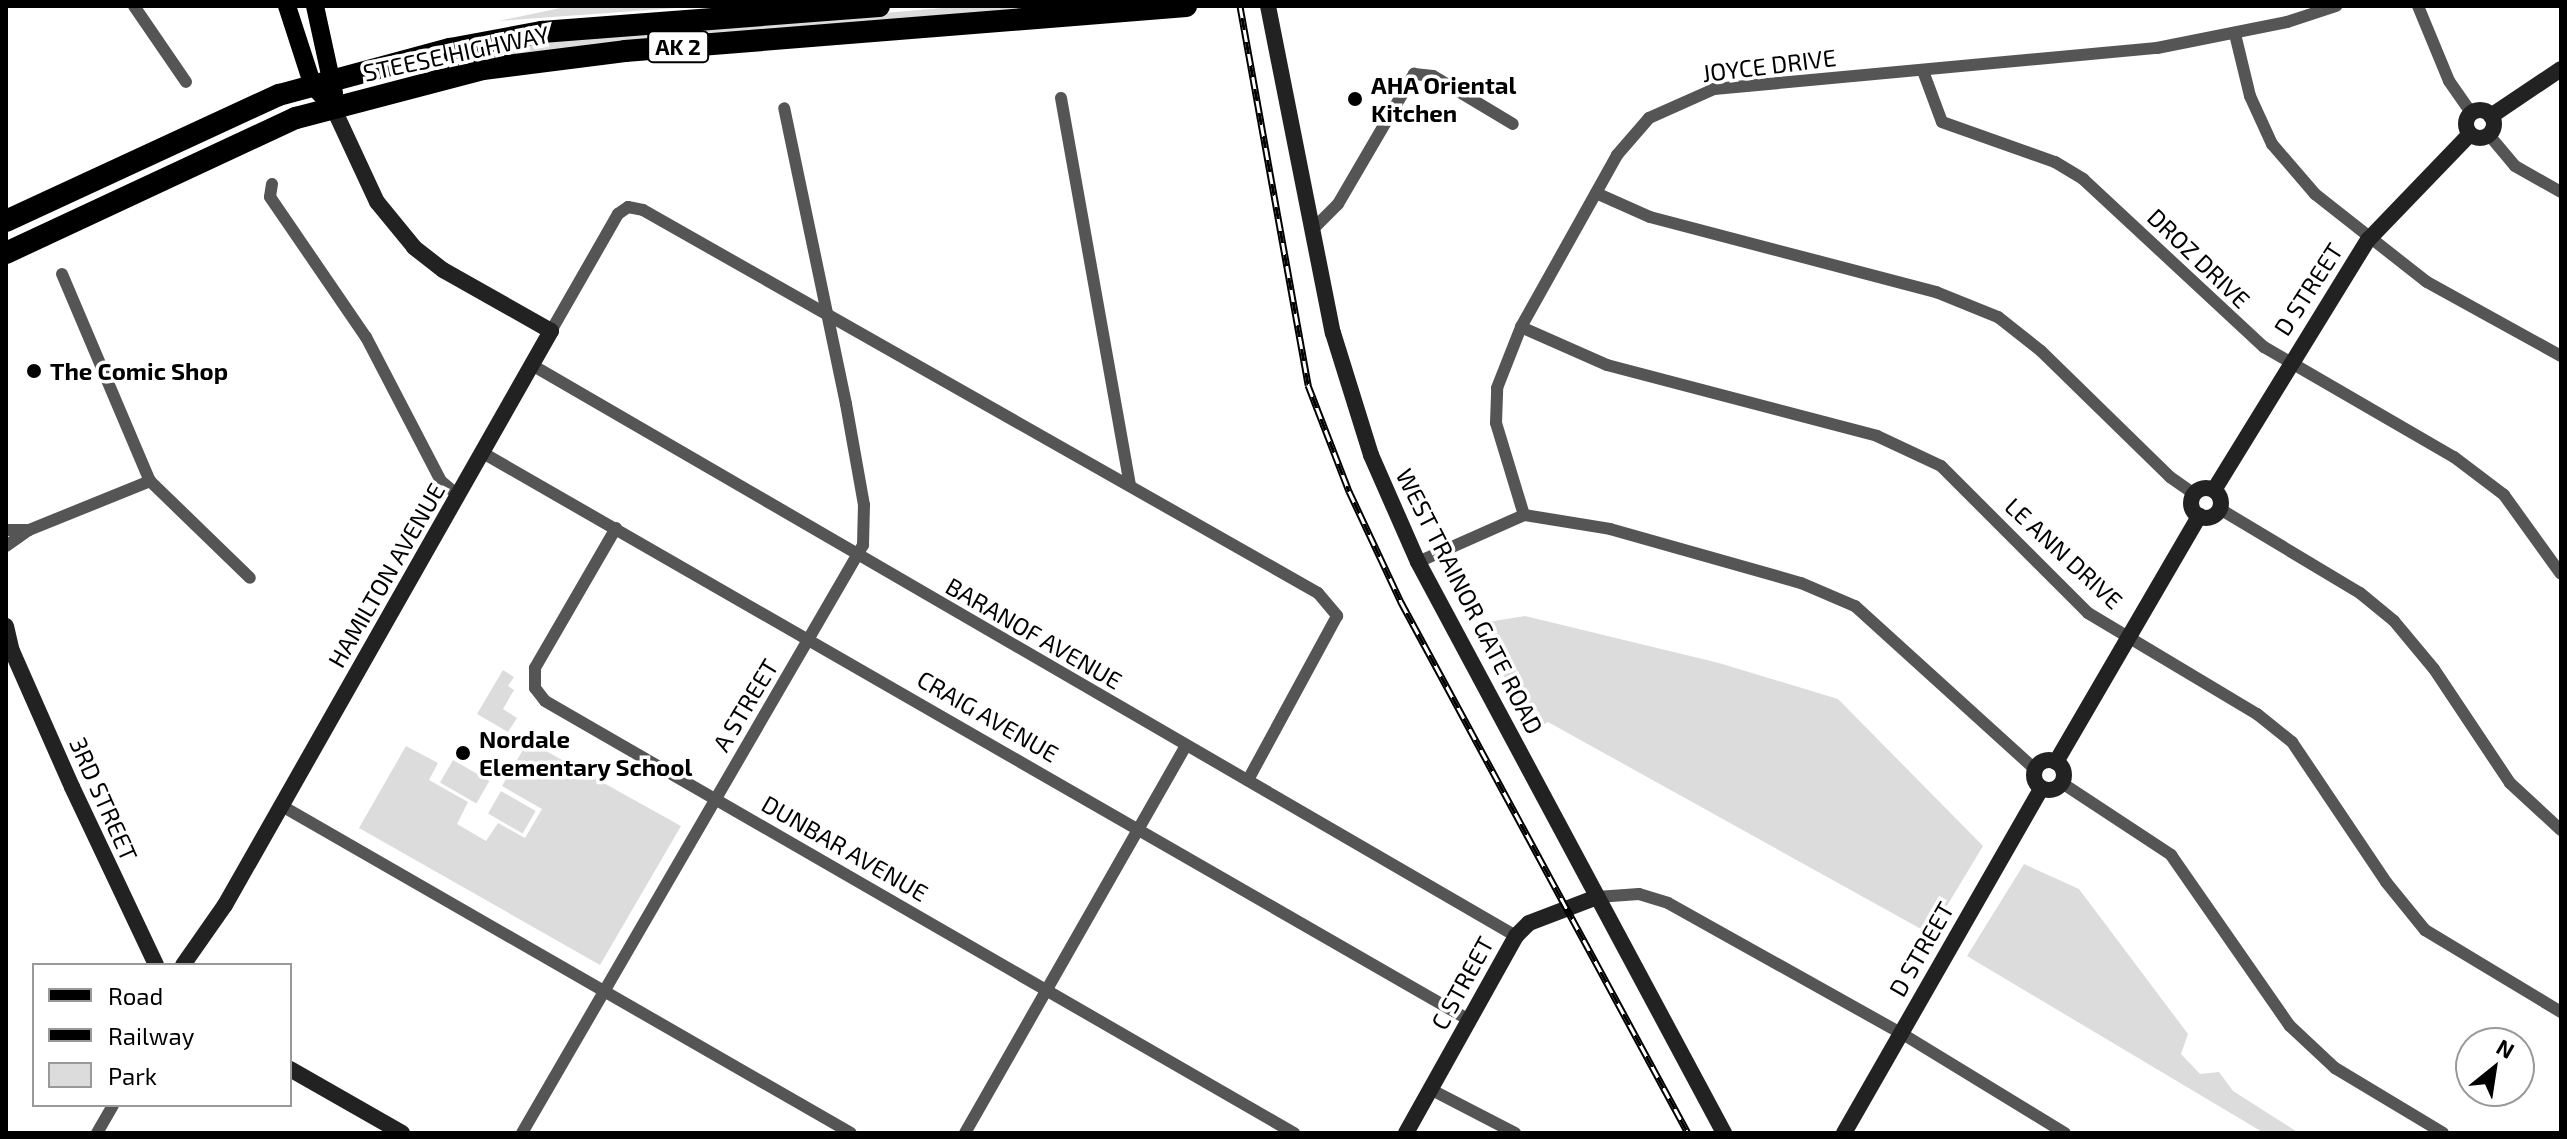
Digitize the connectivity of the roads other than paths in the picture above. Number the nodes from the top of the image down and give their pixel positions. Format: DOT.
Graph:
graph roads {
  1 [pos="134,6"];
  2 [pos="287,6"];
  3 [pos="315,6"];
  4 [pos="879,6"];
  5 [pos="1186,6"];
  6 [pos="1268,6"];
  7 [pos="2336,6"];
  8 [pos="2418,6"];
  9 [pos="2235,34"];
  10 [pos="2561,69"];
  11 [pos="1923,71"];
  12 [pos="186,82"];
  13 [pos="324,83"];
  14 [pos="1061,98"];
  15 [pos="333,107"];
  16 [pos="784,108"];
  17 [pos="2472,114"];
  18 [pos="2491,116"];
  19 [pos="1513,124"];
  20 [pos="2470,134"];
  21 [pos="2489,135"];
  22 [pos="272,184"];
  23 [pos="2561,192"];
  24 [pos="1596,193"];
  25 [pos="6,221"];
  26 [pos="1313,229"];
  27 [pos="2368,240"];
  28 [pos="6,253"];
  29 [pos="62,274"];
  30 [pos="826,313"];
  31 [pos="1521,327"];
  32 [pos="551,331"];
  33 [pos="2561,356"];
  34 [pos="2289,364"];
  35 [pos="532,365"];
  36 [pos="483,453"];
  37 [pos="150,481"];
  38 [pos="1130,485"];
  39 [pos="2214,490"];
  40 [pos="2194,494"];
  41 [pos="459,496"];
  42 [pos="2220,509"];
  43 [pos="1524,515"];
  44 [pos="2199,516"];
  45 [pos="616,528"];
  46 [pos="6,530"];
  47 [pos="29,530"];
  48 [pos="6,546"];
  49 [pos="858,556"];
  50 [pos="1418,562"];
  51 [pos="2561,574"];
  52 [pos="250,578"];
  53 [pos="6,626"];
  54 [pos="2128,638"];
  55 [pos="809,640"];
  56 [pos="9,649"];
  57 [pos="1186,746"];
  58 [pos="2056,762"];
  59 [pos="2035,769"];
  60 [pos="1248,780"];
  61 [pos="2062,783"];
  62 [pos="2041,789"];
  63 [pos="715,799"];
  64 [pos="282,806"];
  65 [pos="1138,829"];
  66 [pos="2561,830"];
  67 [pos="1597,897"];
  68 [pos="1516,936"];
  69 [pos="155,963"];
  70 [pos="184,963"];
  71 [pos="606,990"];
  72 [pos="1044,992"];
  73 [pos="2561,1012"];
  74 [pos="1469,1020"];
  75 [pos="1901,1033"];
  76 [pos="292,1070"];
  77 [pos="1430,1089"];
  78 [pos="112,1107"];
  79 [pos="97,1133"];
  80 [pos="402,1133"];
  81 [pos="522,1133"];
  82 [pos="851,1133"];
  83 [pos="965,1133"];
  84 [pos="1294,1133"];
  85 [pos="1406,1133"];
  86 [pos="1515,1133"];
  87 [pos="1724,1133"];
  88 [pos="1844,1133"];
  89 [pos="2065,1133"];
  90 [pos="2443,1133"];
  1 -- 12 [label="street"];
  2 -- 13 [label="main road"];
  3 -- 13 [label="main road"];
  4 -- 13 [label="highway, STEESE HIGHWAY / AK 2"];
  5 -- 15 [label="highway, STEESE HIGHWAY / AK 2"];
  6 -- 26 [label="street, WEST TRAINOR GATE ROAD"];
  7 -- 9 [label="street, JOYCE DRIVE"];
  8 -- 17 [label="street"];
  9 -- 11 [label="street, JOYCE DRIVE"];
  9 -- 27 [label="street"];
  10 -- 18 [label="street"];
  11 -- 24 [label="street, JOYCE DRIVE"];
  11 -- 34 [label="street, DROZ DRIVE"];
  13 -- 15 [label="main road"];
  13 -- 25 [label="highway, STEESE HIGHWAY / AK 2"];
  14 -- 38 [label="street"];
  15 -- 28 [label="highway, STEESE HIGHWAY / AK 2"];
  15 -- 32 [label="street"];
  16 -- 30 [label="street, A STREET"];
  17 -- 18 [label="street"];
  17 -- 20 [label="street"];
  18 -- 21 [label="street"];
  19 -- 26 [label="street"];
  20 -- 21 [label="street"];
  20 -- 27 [label="street, D STREET"];
  21 -- 23 [label="street"];
  22 -- 41 [label="street"];
  24 -- 31 [label="street, JOYCE DRIVE"];
  24 -- 40 [label="street"];
  26 -- 50 [label="street, WEST TRAINOR GATE ROAD"];
  27 -- 33 [label="street"];
  27 -- 34 [label="street, D STREET"];
  29 -- 37 [label="street"];
  30 -- 32 [label="street, HAMILTON AVENUE"];
  30 -- 38 [label="street"];
  30 -- 49 [label="street, A STREET"];
  31 -- 43 [label="street, JOYCE DRIVE"];
  31 -- 54 [label="street, LE ANN DRIVE"];
  32 -- 35 [label="street, HAMILTON AVENUE"];
  34 -- 39 [label="street, D STREET"];
  34 -- 51 [label="street, DROZ DRIVE"];
  35 -- 36 [label="street, HAMILTON AVENUE"];
  35 -- 49 [label="street, BARANOF AVENUE"];
  36 -- 41 [label="street, HAMILTON AVENUE"];
  36 -- 45 [label="street, CRAIG AVENUE"];
  37 -- 47 [label="street"];
  37 -- 52 [label="street"];
  38 -- 60 [label="street"];
  39 -- 40 [label="street"];
  39 -- 42 [label="street"];
  40 -- 44 [label="street"];
  41 -- 64 [label="street, HAMILTON AVENUE"];
  42 -- 44 [label="street"];
  42 -- 66 [label="street"];
  43 -- 50 [label="street"];
  43 -- 59 [label="street"];
  44 -- 54 [label="street"];
  45 -- 55 [label="street, CRAIG AVENUE"];
  45 -- 63 [label="street, DUNBAR AVENUE"];
  46 -- 47 [label="street"];
  47 -- 48 [label="street"];
  49 -- 55 [label="street, A STREET"];
  49 -- 57 [label="street, BARANOF AVENUE"];
  50 -- 67 [label="street, WEST TRAINOR GATE ROAD"];
  53 -- 56 [label="street, 3RD STREET"];
  54 -- 58 [label="street"];
  54 -- 73 [label="street, LE ANN DRIVE"];
  55 -- 63 [label="street, A STREET"];
  55 -- 65 [label="street, CRAIG AVENUE"];
  56 -- 69 [label="street, 3RD STREET"];
  57 -- 60 [label="street, BARANOF AVENUE"];
  57 -- 65 [label="street"];
  58 -- 59 [label="street"];
  58 -- 61 [label="street"];
  59 -- 62 [label="street"];
  60 -- 68 [label="street, BARANOF AVENUE"];
  61 -- 62 [label="street"];
  61 -- 90 [label="street"];
  62 -- 75 [label="street, D STREET"];
  63 -- 71 [label="street, A STREET"];
  63 -- 72 [label="street, DUNBAR AVENUE"];
  64 -- 70 [label="street, HAMILTON AVENUE"];
  64 -- 71 [label="street"];
  65 -- 72 [label="street"];
  65 -- 74 [label="street, CRAIG AVENUE"];
  67 -- 68 [label="street, C STREET"];
  67 -- 75 [label="street"];
  67 -- 87 [label="street, WEST TRAINOR GATE ROAD"];
  68 -- 74 [label="street, C STREET"];
  71 -- 81 [label="street, A STREET"];
  71 -- 82 [label="street"];
  72 -- 83 [label="street"];
  72 -- 84 [label="street, DUNBAR AVENUE"];
  74 -- 77 [label="street, C STREET"];
  75 -- 88 [label="street, D STREET"];
  75 -- 89 [label="street"];
  76 -- 80 [label="street"];
  77 -- 85 [label="street, C STREET"];
  77 -- 86 [label="street"];
  78 -- 79 [label="street"];
}
